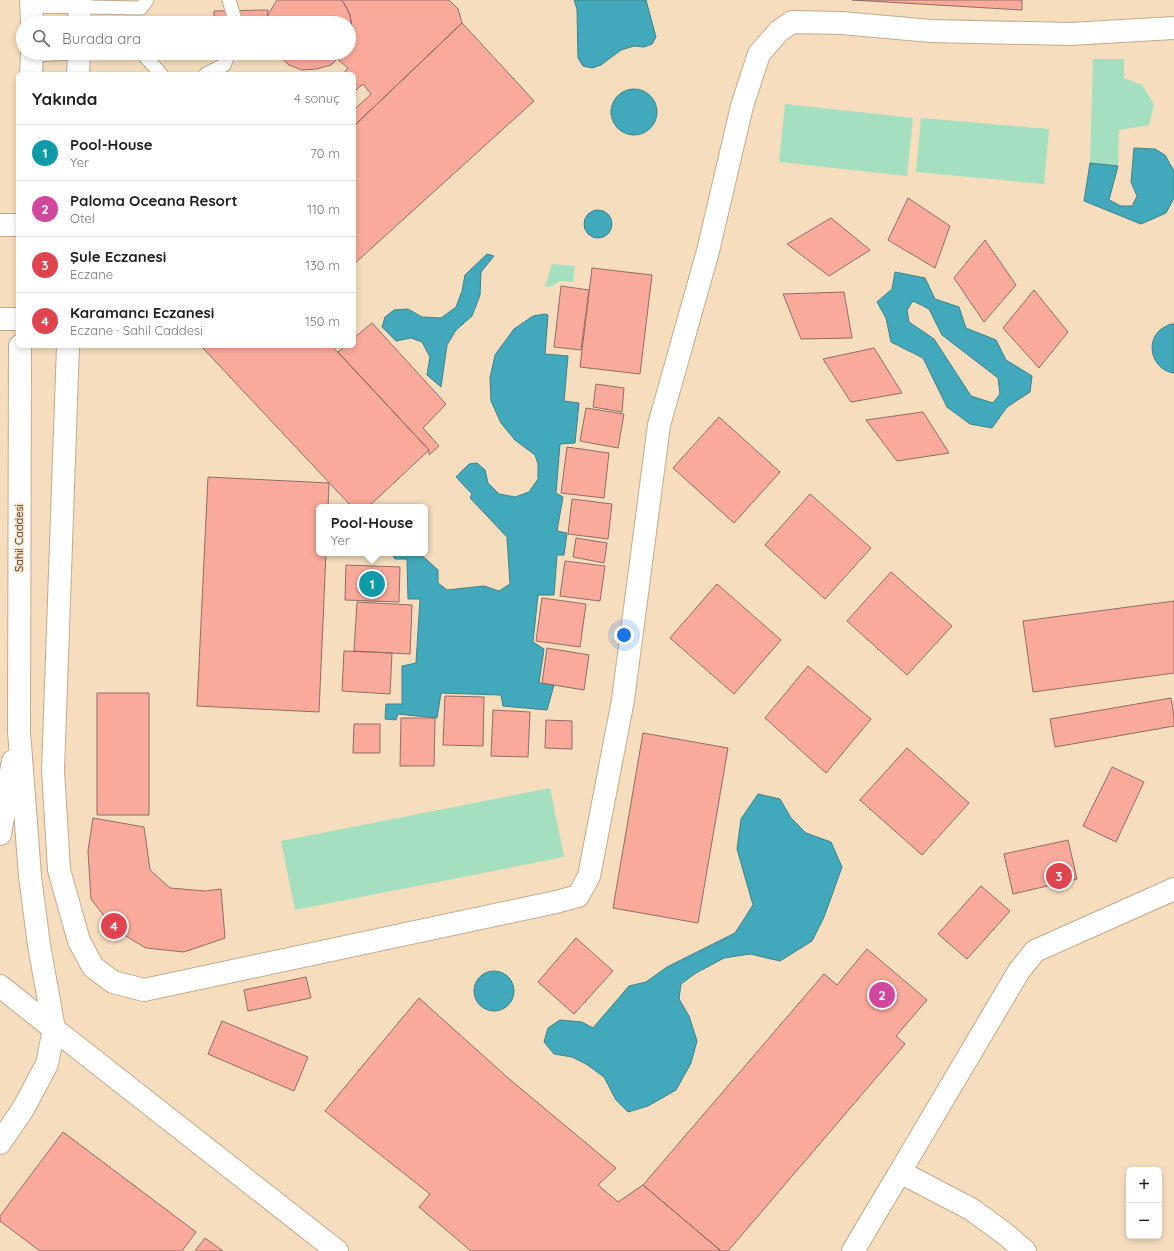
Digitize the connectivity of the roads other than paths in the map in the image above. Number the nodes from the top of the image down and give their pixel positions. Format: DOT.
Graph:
graph roads {
  1 [pos="147,0"];
  2 [pos="229,0"];
  3 [pos="32,10"];
  4 [pos="79,10"];
  5 [pos="234,16"];
  6 [pos="1174,28"];
  7 [pos="78,60"];
  8 [pos="148,60"];
  9 [pos="226,60"];
  10 [pos="78,72"];
  11 [pos="159,72"];
  12 [pos="210,72"];
  13 [pos="0,225"];
  14 [pos="16,225"];
  15 [pos="0,318"];
  16 [pos="16,319"];
  17 [pos="20,348"];
  18 [pos="68,348"];
  19 [pos="19,731"];
  20 [pos="0,834"];
  21 [pos="1174,889"];
  22 [pos="0,986"];
  23 [pos="54,1029"];
  24 [pos="0,1143"];
  25 [pos="900,1172"];
  26 [pos="337,1251"];
  27 [pos="853,1251"];
  28 [pos="1025,1251"];
  1 -- 4 [label="lane"];
  2 -- 5 [label="lane"];
  3 -- 4 [label="lane"];
  6 -- 18 [label="street"];
  7 -- 10 [label="street"];
  8 -- 11 [label="lane"];
  9 -- 12 [label="lane"];
  13 -- 14 [label="street"];
  15 -- 16 [label="street"];
  17 -- 19 [label="street, Sahil Caddesi"];
  19 -- 20 [label="street"];
  19 -- 23 [label="street"];
  21 -- 25 [label="street"];
  22 -- 23 [label="street"];
  23 -- 24 [label="street"];
  23 -- 26 [label="street"];
  25 -- 27 [label="street"];
  25 -- 28 [label="street"];
}
